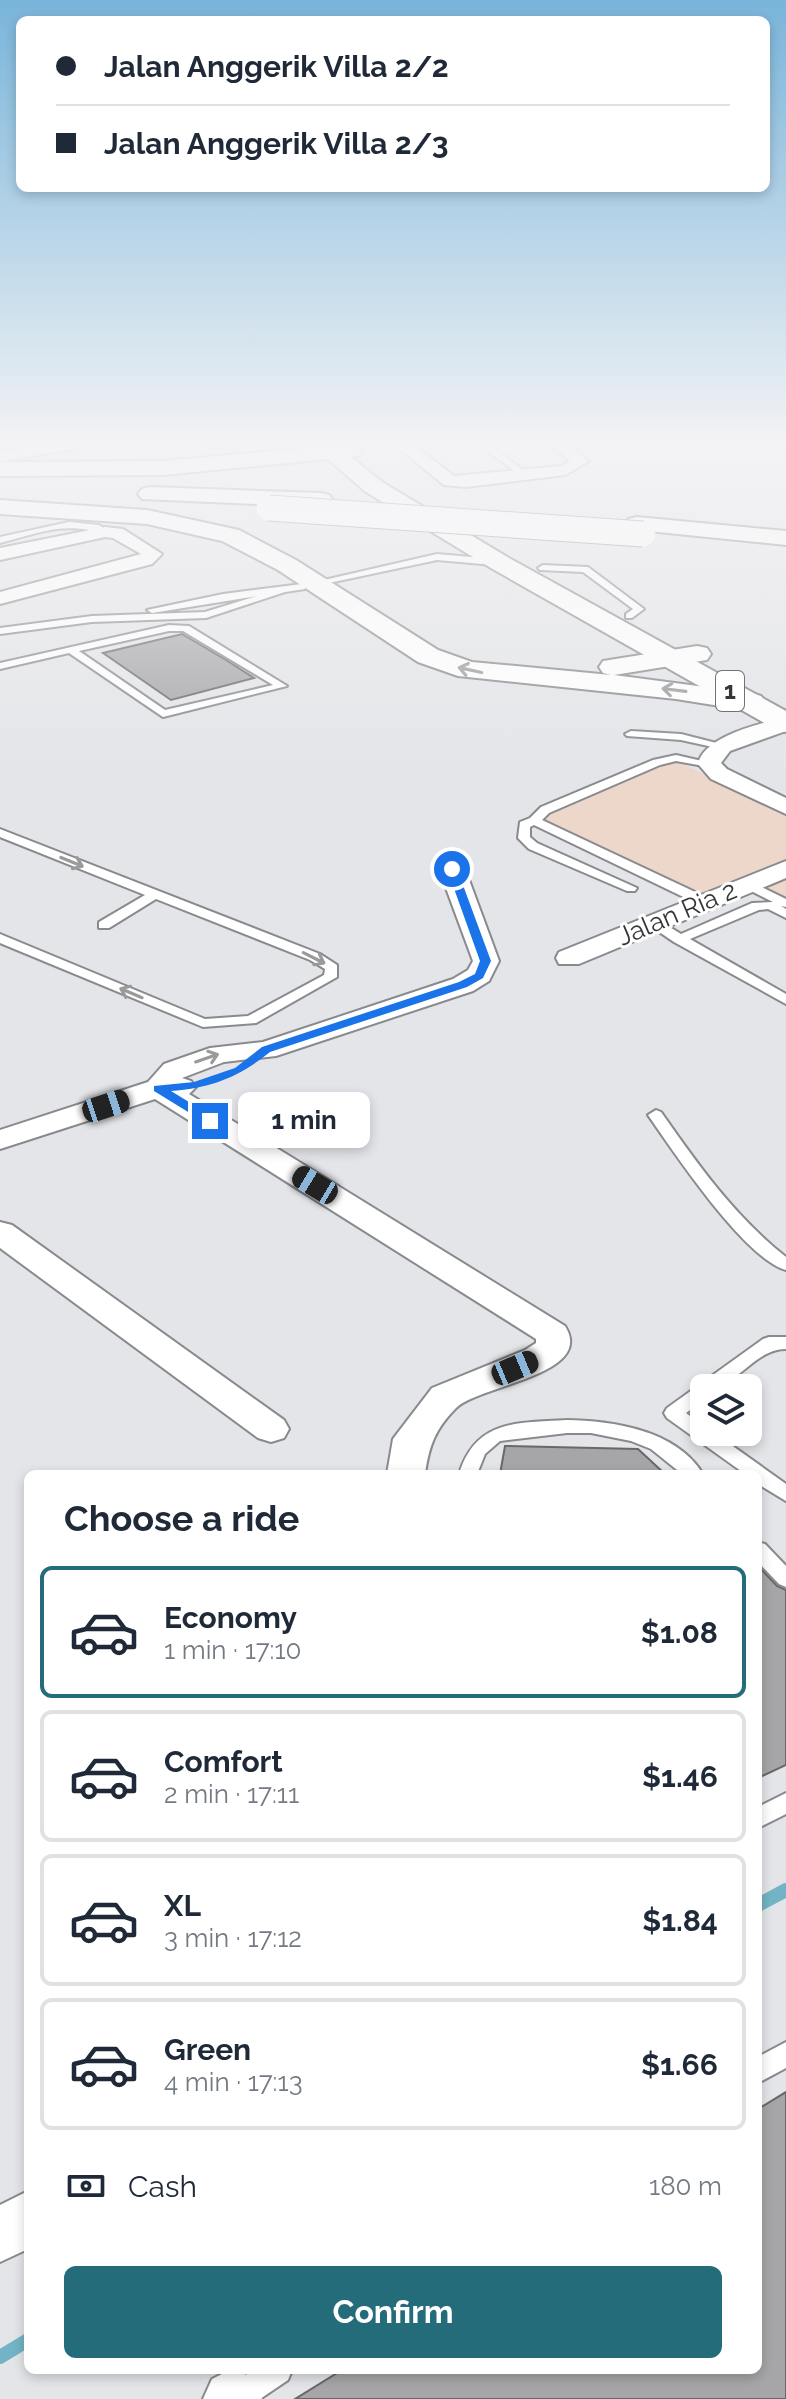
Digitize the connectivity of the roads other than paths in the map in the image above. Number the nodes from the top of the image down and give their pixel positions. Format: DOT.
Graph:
graph roads {
  1 [pos="151,553"];
  2 [pos="264,553"];
  3 [pos="442,553"];
  4 [pos="493,553"];
  5 [pos="496,553"];
  6 [pos="500,556"];
  7 [pos="437,557"];
  8 [pos="329,580"];
  9 [pos="302,587"];
  10 [pos="281,591"];
  11 [pos="0,598"];
  12 [pos="128,617"];
  13 [pos="0,631"];
  14 [pos="71,650"];
  15 [pos="685,656"];
  16 [pos="0,666"];
  17 [pos="548,677"];
  18 [pos="751,702"];
  19 [pos="786,705"];
  20 [pos="786,723"];
  21 [pos="631,734"];
  22 [pos="716,755"];
  23 [pos="786,807"];
  24 [pos="534,821"];
  25 [pos="0,833"];
  26 [pos="452,869"];
  27 [pos="786,869"];
  28 [pos="747,884"];
  29 [pos="631,888"];
  30 [pos="154,895"];
  31 [pos="705,902"];
  32 [pos="786,904"];
  33 [pos="786,914"];
  34 [pos="653,923"];
  35 [pos="104,925"];
  36 [pos="0,938"];
  37 [pos="679,939"];
  38 [pos="569,958"];
  39 [pos="786,1000"];
  40 [pos="158,1088"];
  41 [pos="656,1115"];
  42 [pos="0,1140"];
  43 [pos="0,1232"];
  44 [pos="786,1265"];
  45 [pos="786,1343"];
  46 [pos="727,1374"];
  47 [pos="690,1401"];
  48 [pos="690,1425"];
  49 [pos="271,1429"];
  50 [pos="719,1446"];
  51 [pos="407,1470"];
  52 [pos="469,1470"];
  53 [pos="690,1470"];
  54 [pos="753,1470"];
  55 [pos="762,1477"];
  56 [pos="786,1494"];
  57 [pos="762,1553"];
  58 [pos="786,1579"];
  59 [pos="786,1803"];
  60 [pos="762,1816"];
  61 [pos="786,2054"];
  62 [pos="762,2069"];
  63 [pos="24,2220"];
  64 [pos="0,2235"];
  1 -- 11 [label="street"];
  17 -- 2 [label="main road, one-way"];
  3 -- 7 [label="lane"];
  4 -- 6 [label="main road, 1"];
  5 -- 6 [label="main road, 1"];
  6 -- 7 [label="lane"];
  6 -- 15 [label="main road, 1"];
  6 -- 15 [label="main road, 1"];
  7 -- 8 [label="lane"];
  9 -- 10 [label="lane"];
  10 -- 12 [label="lane"];
  10 -- 12 [label="lane"];
  12 -- 13 [label="lane"];
  14 -- 14 [label="lane"];
  14 -- 16 [label="lane"];
  15 -- 17 [label="main road"];
  15 -- 18 [label="main road, 1"];
  15 -- 19 [label="main road, 1"];
  18 -- 17 [label="main road, one-way"];
  18 -- 20 [label="main road, 1"];
  20 -- 22 [label="street"];
  21 -- 22 [label="lane"];
  22 -- 23 [label="street"];
  22 -- 24 [label="lane"];
  24 -- 29 [label="lane"];
  24 -- 31 [label="lane"];
  25 -- 30 [label="lane, one-way"];
  26 -- 40 [label="street"];
  27 -- 28 [label="street, Jalan Ria 2"];
  28 -- 31 [label="street, Jalan Ria 2"];
  28 -- 32 [label="lane"];
  30 -- 35 [label="lane"];
  30 -- 36 [label="lane, one-way"];
  31 -- 34 [label="street, Jalan Ria 2"];
  33 -- 37 [label="lane"];
  34 -- 37 [label="lane"];
  34 -- 38 [label="street, Jalan Ria 2"];
  37 -- 39 [label="lane"];
  40 -- 42 [label="street"];
  40 -- 51 [label="street"];
  41 -- 44 [label="lane"];
  43 -- 49 [label="street"];
  45 -- 46 [label="lane"];
  47 -- 48 [label="lane"];
  50 -- 54 [label="lane"];
  52 -- 53 [label="lane"];
  55 -- 56 [label="lane"];
  57 -- 58 [label="lane"];
  59 -- 60 [label="lane"];
  61 -- 62 [label="lane"];
  63 -- 64 [label="street"];
}
